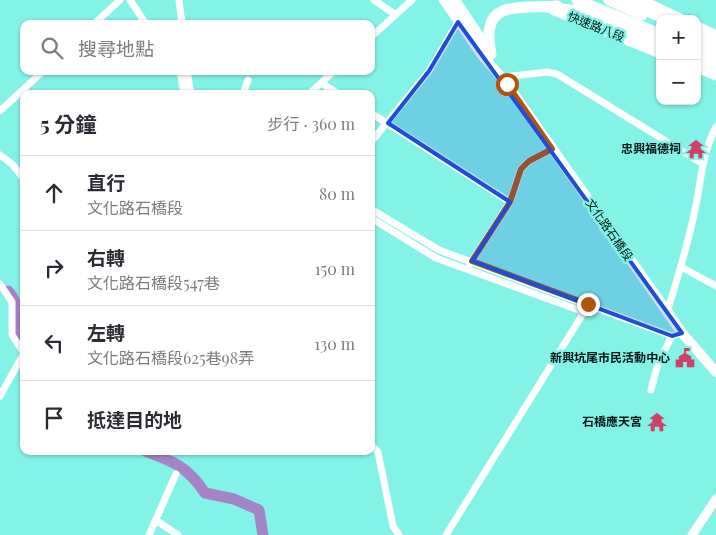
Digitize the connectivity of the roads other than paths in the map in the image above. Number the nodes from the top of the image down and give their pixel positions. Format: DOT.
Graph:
graph roads {
  1 [pos="120,0"];
  2 [pos="130,0"];
  3 [pos="179,0"];
  4 [pos="374,0"];
  5 [pos="412,0"];
  6 [pos="444,0"];
  7 [pos="455,0"];
  8 [pos="532,0"];
  9 [pos="577,0"];
  10 [pos="597,0"];
  11 [pos="609,0"];
  12 [pos="623,0"];
  13 [pos="640,0"];
  14 [pos="547,7"];
  15 [pos="396,15"];
  16 [pos="656,15"];
  17 [pos="672,15"];
  18 [pos="98,20"];
  19 [pos="143,20"];
  20 [pos="182,20"];
  21 [pos="656,20"];
  22 [pos="458,22"];
  23 [pos="656,25"];
  24 [pos="701,29"];
  25 [pos="656,32"];
  26 [pos="375,33"];
  27 [pos="701,35"];
  28 [pos="716,36"];
  29 [pos="656,38"];
  30 [pos="701,40"];
  31 [pos="716,41"];
  32 [pos="656,43"];
  33 [pos="701,46"];
  34 [pos="716,46"];
  35 [pos="656,51"];
  36 [pos="701,51"];
  37 [pos="716,52"];
  38 [pos="491,54"];
  39 [pos="701,56"];
  40 [pos="716,57"];
  41 [pos="701,62"];
  42 [pos="716,62"];
  43 [pos="716,68"];
  44 [pos="701,69"];
  45 [pos="39,75"];
  46 [pos="181,75"];
  47 [pos="188,75"];
  48 [pos="330,75"];
  49 [pos="716,75"];
  50 [pos="248,80"];
  51 [pos="505,81"];
  52 [pos="321,83"];
  53 [pos="23,90"];
  54 [pos="183,90"];
  55 [pos="190,90"];
  56 [pos="244,90"];
  57 [pos="313,90"];
  58 [pos="332,90"];
  59 [pos="20,92"];
  60 [pos="0,111"];
  61 [pos="375,115"];
  62 [pos="388,123"];
  63 [pos="716,127"];
  64 [pos="375,138"];
  65 [pos="552,149"];
  66 [pos="0,155"];
  67 [pos="703,164"];
  68 [pos="20,174"];
  69 [pos="510,202"];
  70 [pos="375,211"];
  71 [pos="375,220"];
  72 [pos="472,261"];
  73 [pos="681,267"];
  74 [pos="467,268"];
  75 [pos="0,284"];
  76 [pos="716,286"];
  77 [pos="588,304"];
  78 [pos="584,312"];
  79 [pos="667,312"];
  80 [pos="677,334"];
  81 [pos="20,347"];
  82 [pos="20,360"];
  83 [pos="716,372"];
  84 [pos="651,390"];
  85 [pos="0,396"];
  86 [pos="375,449"];
  87 [pos="176,474"];
  88 [pos="716,499"];
  89 [pos="157,521"];
  90 [pos="149,535"];
  91 [pos="178,535"];
  92 [pos="399,535"];
  93 [pos="446,535"];
  94 [pos="692,535"];
  1 -- 18 [label="street"];
  2 -- 19 [label="street"];
  3 -- 20 [label="street"];
  4 -- 15 [label="street"];
  5 -- 15 [label="street"];
  6 -- 22 [label="main road, 文化路石橋段"];
  7 -- 38 [label="main road, 文化路石橋段"];
  8 -- 14 [label="main road, 快速路八段"];
  9 -- 25 [label="main road"];
  10 -- 23 [label="main road"];
  11 -- 21 [label="main road"];
  12 -- 16 [label="main road"];
  13 -- 17 [label="main road"];
  14 -- 29 [label="main road"];
  14 -- 32 [label="main road"];
  14 -- 35 [label="main road, 快速路八段"];
  14 -- 38 [label="main road"];
  15 -- 26 [label="street"];
  22 -- 51 [label="main road, 文化路石橋段"];
  22 -- 62 [label="street"];
  24 -- 28 [label="main road"];
  27 -- 31 [label="main road"];
  30 -- 34 [label="main road"];
  33 -- 37 [label="main road"];
  36 -- 40 [label="main road"];
  38 -- 51 [label="main road, 文化路石橋段"];
  39 -- 42 [label="main road"];
  41 -- 43 [label="main road"];
  44 -- 49 [label="main road"];
  45 -- 53 [label="street"];
  46 -- 54 [label="street"];
  47 -- 55 [label="street"];
  48 -- 52 [label="street"];
  50 -- 56 [label="street"];
  51 -- 65 [label="main road, 文化路石橋段"];
  51 -- 67 [label="street"];
  52 -- 57 [label="street"];
  52 -- 58 [label="street"];
  59 -- 60 [label="street"];
  61 -- 62 [label="street"];
  62 -- 64 [label="street"];
  62 -- 69 [label="street"];
  63 -- 67 [label="street"];
  65 -- 69 [label="street"];
  65 -- 79 [label="main road, 文化路石橋段"];
  66 -- 68 [label="street"];
  67 -- 73 [label="street"];
  69 -- 72 [label="street"];
  70 -- 72 [label="street"];
  71 -- 74 [label="street"];
  72 -- 74 [label="street"];
  72 -- 77 [label="street"];
  73 -- 76 [label="street"];
  73 -- 79 [label="street"];
  74 -- 78 [label="street"];
  75 -- 81 [label="street"];
  77 -- 78 [label="street"];
  77 -- 80 [label="street"];
  78 -- 93 [label="street"];
  79 -- 80 [label="main road, 文化路石橋段"];
  80 -- 83 [label="main road, 文化路石橋段"];
  80 -- 84 [label="street"];
  82 -- 85 [label="street"];
  86 -- 92 [label="street"];
  87 -- 89 [label="street"];
  88 -- 94 [label="street"];
  89 -- 90 [label="street"];
  89 -- 91 [label="street"];
}
